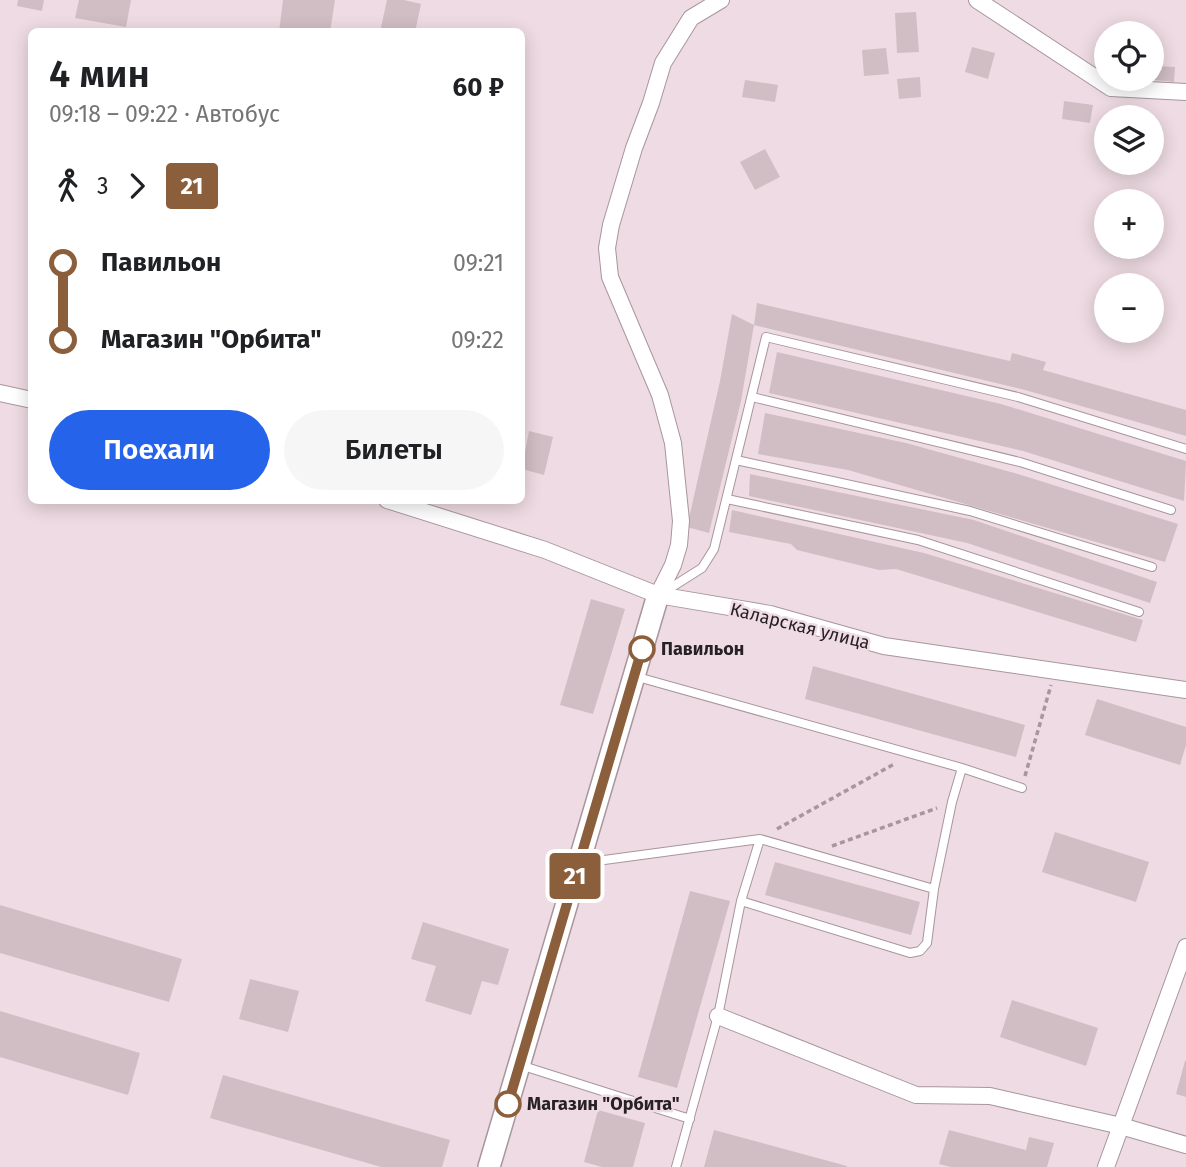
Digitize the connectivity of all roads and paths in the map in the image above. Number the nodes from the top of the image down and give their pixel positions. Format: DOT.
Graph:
graph roads {
  1 [pos="721,0"];
  2 [pos="977,0"];
  3 [pos="1186,92"];
  4 [pos="0,393"];
  5 [pos="752,397"];
  6 [pos="28,399"];
  7 [pos="1186,449"];
  8 [pos="736,460"];
  9 [pos="727,499"];
  10 [pos="400,504"];
  11 [pos="1171,510"];
  12 [pos="1152,567"];
  13 [pos="658,595"];
  14 [pos="1139,612"];
  15 [pos="1055,670"];
  16 [pos="635,676"];
  17 [pos="1186,690"];
  18 [pos="911,754"];
  19 [pos="962,768"];
  20 [pos="1022,788"];
  21 [pos="952,802"];
  22 [pos="760,839"];
  23 [pos="814,853"];
  24 [pos="579,863"];
  25 [pos="934,890"];
  26 [pos="741,901"];
  27 [pos="1186,947"];
  28 [pos="718,1016"];
  29 [pos="520,1065"];
  30 [pos="690,1119"];
  31 [pos="1121,1126"];
  32 [pos="1186,1145"];
  33 [pos="489,1167"];
  34 [pos="676,1167"];
  35 [pos="1106,1167"];
  1 -- 13 [label="street"];
  2 -- 3 [label="street"];
  4 -- 6 [label="street"];
  5 -- 7 [label="lane"];
  5 -- 8 [label="lane"];
  5 -- 11 [label="lane"];
  8 -- 9 [label="lane"];
  8 -- 12 [label="lane"];
  9 -- 13 [label="lane"];
  9 -- 14 [label="lane"];
  10 -- 13 [label="street, Каларская улица"];
  13 -- 15 [label="street, Каларская улица"];
  13 -- 16 [label="street"];
  15 -- 17 [label="street, Каларская улица"];
  15 -- 20 [label="path"];
  16 -- 18 [label="lane"];
  16 -- 24 [label="street"];
  18 -- 19 [label="lane"];
  18 -- 22 [label="path"];
  19 -- 20 [label="lane"];
  19 -- 21 [label="lane"];
  21 -- 23 [label="path"];
  21 -- 25 [label="lane"];
  22 -- 23 [label="lane"];
  22 -- 24 [label="lane"];
  22 -- 26 [label="lane"];
  23 -- 25 [label="lane"];
  24 -- 29 [label="street"];
  25 -- 26 [label="lane"];
  26 -- 28 [label="lane"];
  27 -- 31 [label="street"];
  28 -- 30 [label="lane"];
  28 -- 31 [label="street"];
  29 -- 30 [label="lane"];
  29 -- 33 [label="street"];
  30 -- 34 [label="lane"];
  31 -- 32 [label="street"];
  31 -- 35 [label="street"];
}
